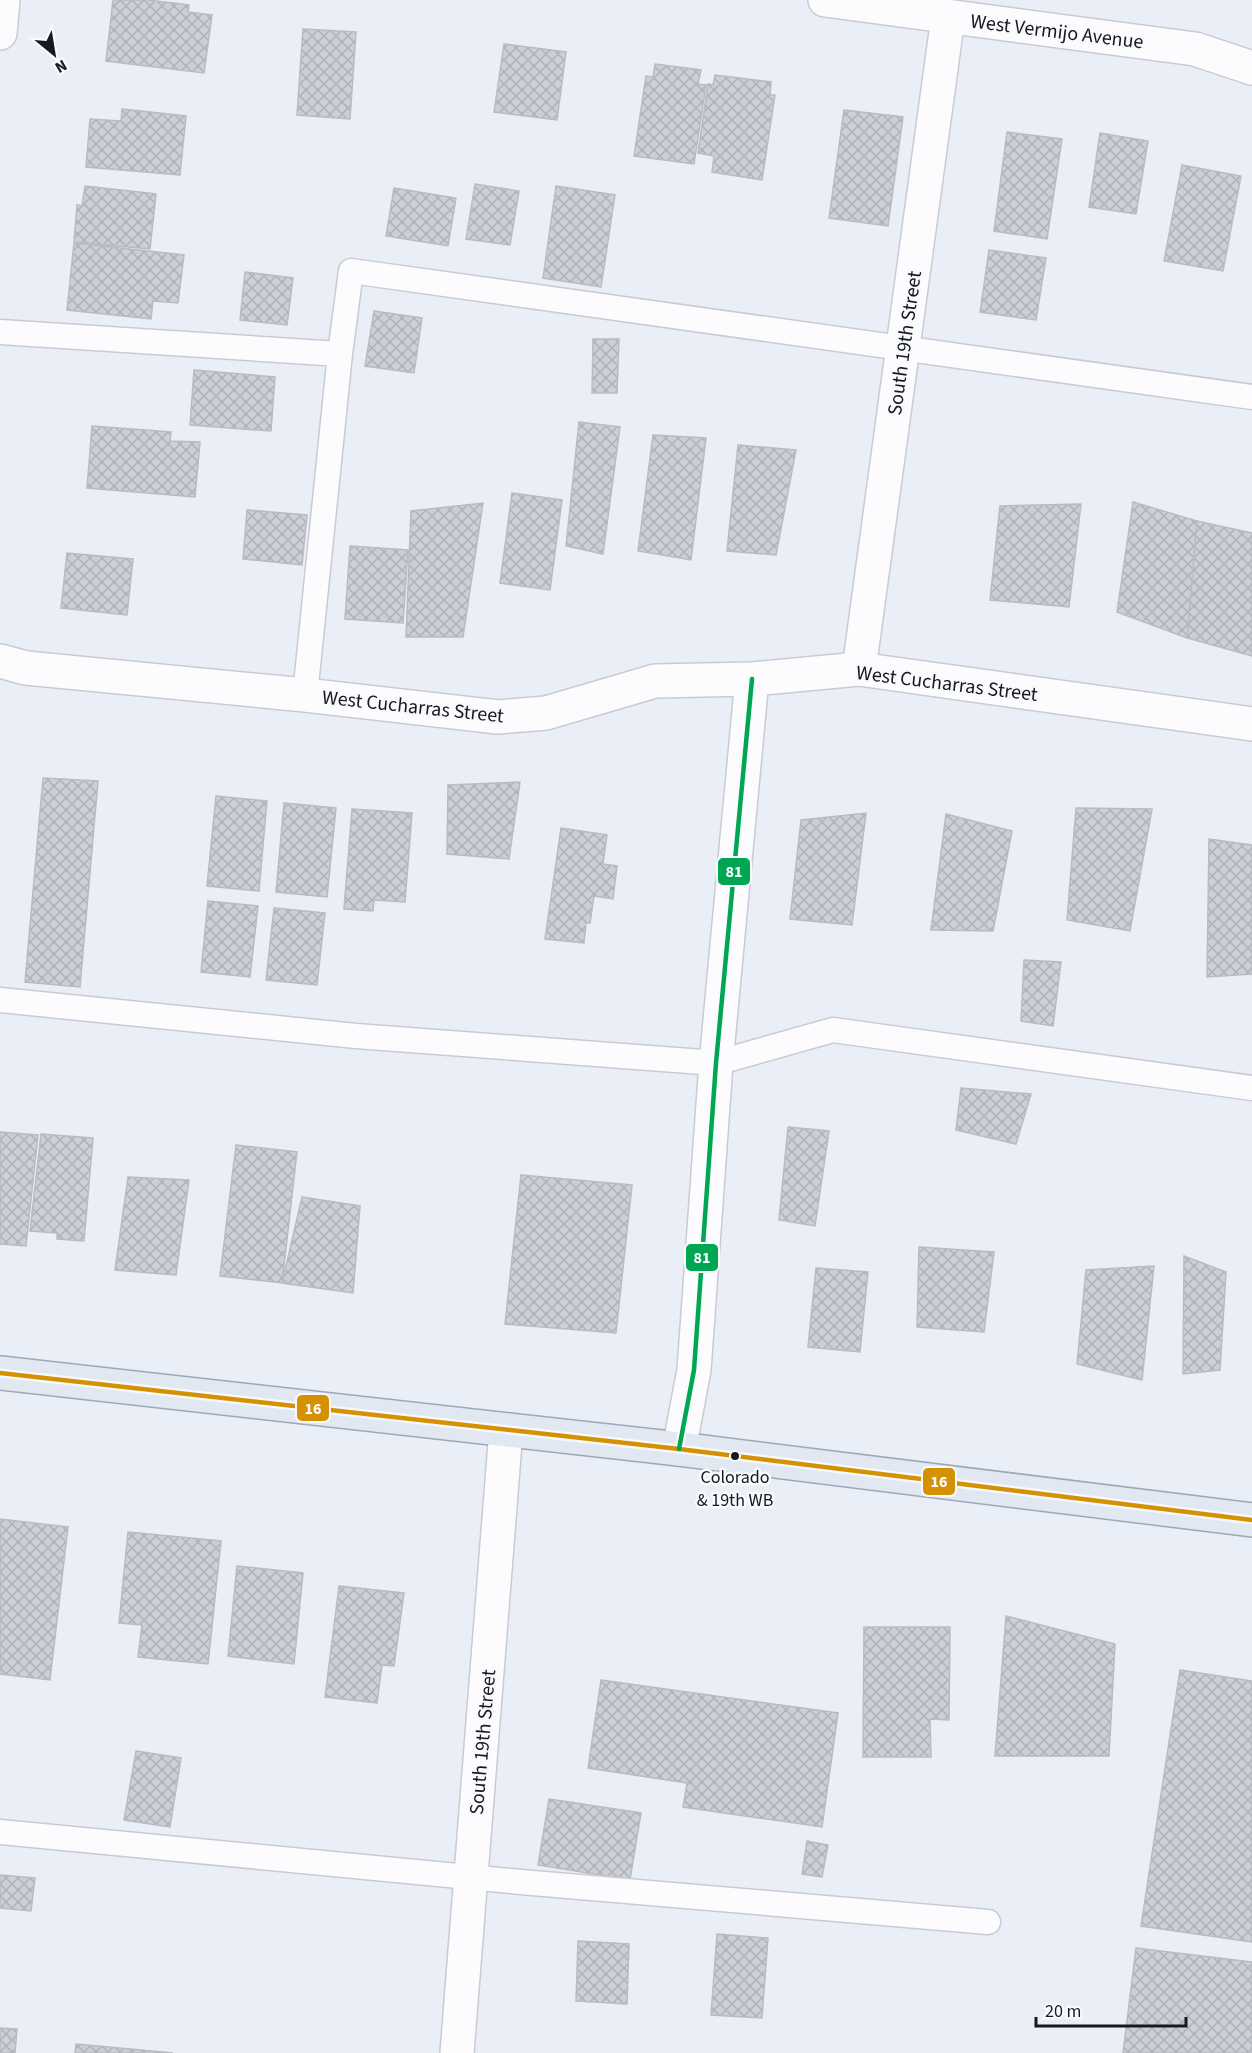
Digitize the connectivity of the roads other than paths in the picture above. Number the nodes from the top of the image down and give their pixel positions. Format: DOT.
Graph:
graph roads {
  1 [pos="3,0"];
  2 [pos="825,0"];
  3 [pos="948,17"];
  4 [pos="0,33"];
  5 [pos="1252,68"];
  6 [pos="0,332"];
  7 [pos="904,349"];
  8 [pos="340,354"];
  9 [pos="1252,397"];
  10 [pos="0,661"];
  11 [pos="859,669"];
  12 [pos="752,679"];
  13 [pos="305,695"];
  14 [pos="1252,724"];
  15 [pos="0,1000"];
  16 [pos="716,1063"];
  17 [pos="1252,1088"];
  18 [pos="0,1373"];
  19 [pos="506,1430"];
  20 [pos="679,1449"];
  21 [pos="1252,1520"];
  22 [pos="0,1832"];
  23 [pos="471,1878"];
  24 [pos="988,1922"];
  25 [pos="457,2053"];
  1 -- 4 [label="street"];
  2 -- 3 [label="street, West Vermijo Avenue"];
  3 -- 5 [label="street, West Vermijo Avenue"];
  3 -- 7 [label="street, South 19th Street"];
  6 -- 8 [label="lane"];
  7 -- 8 [label="lane"];
  7 -- 9 [label="lane"];
  7 -- 11 [label="street, South 19th Street"];
  8 -- 13 [label="lane"];
  10 -- 13 [label="street, West Cucharras Street"];
  11 -- 12 [label="street, West Cucharras Street"];
  11 -- 14 [label="street, West Cucharras Street"];
  12 -- 13 [label="street, West Cucharras Street"];
  12 -- 16 [label="street"];
  15 -- 16 [label="lane"];
  16 -- 17 [label="lane"];
  16 -- 20 [label="street"];
  18 -- 19 [label="main road"];
  19 -- 20 [label="main road"];
  19 -- 23 [label="street, South 19th Street"];
  20 -- 21 [label="main road"];
  22 -- 23 [label="lane"];
  23 -- 24 [label="lane"];
  23 -- 25 [label="street, South 19th Street"];
}
